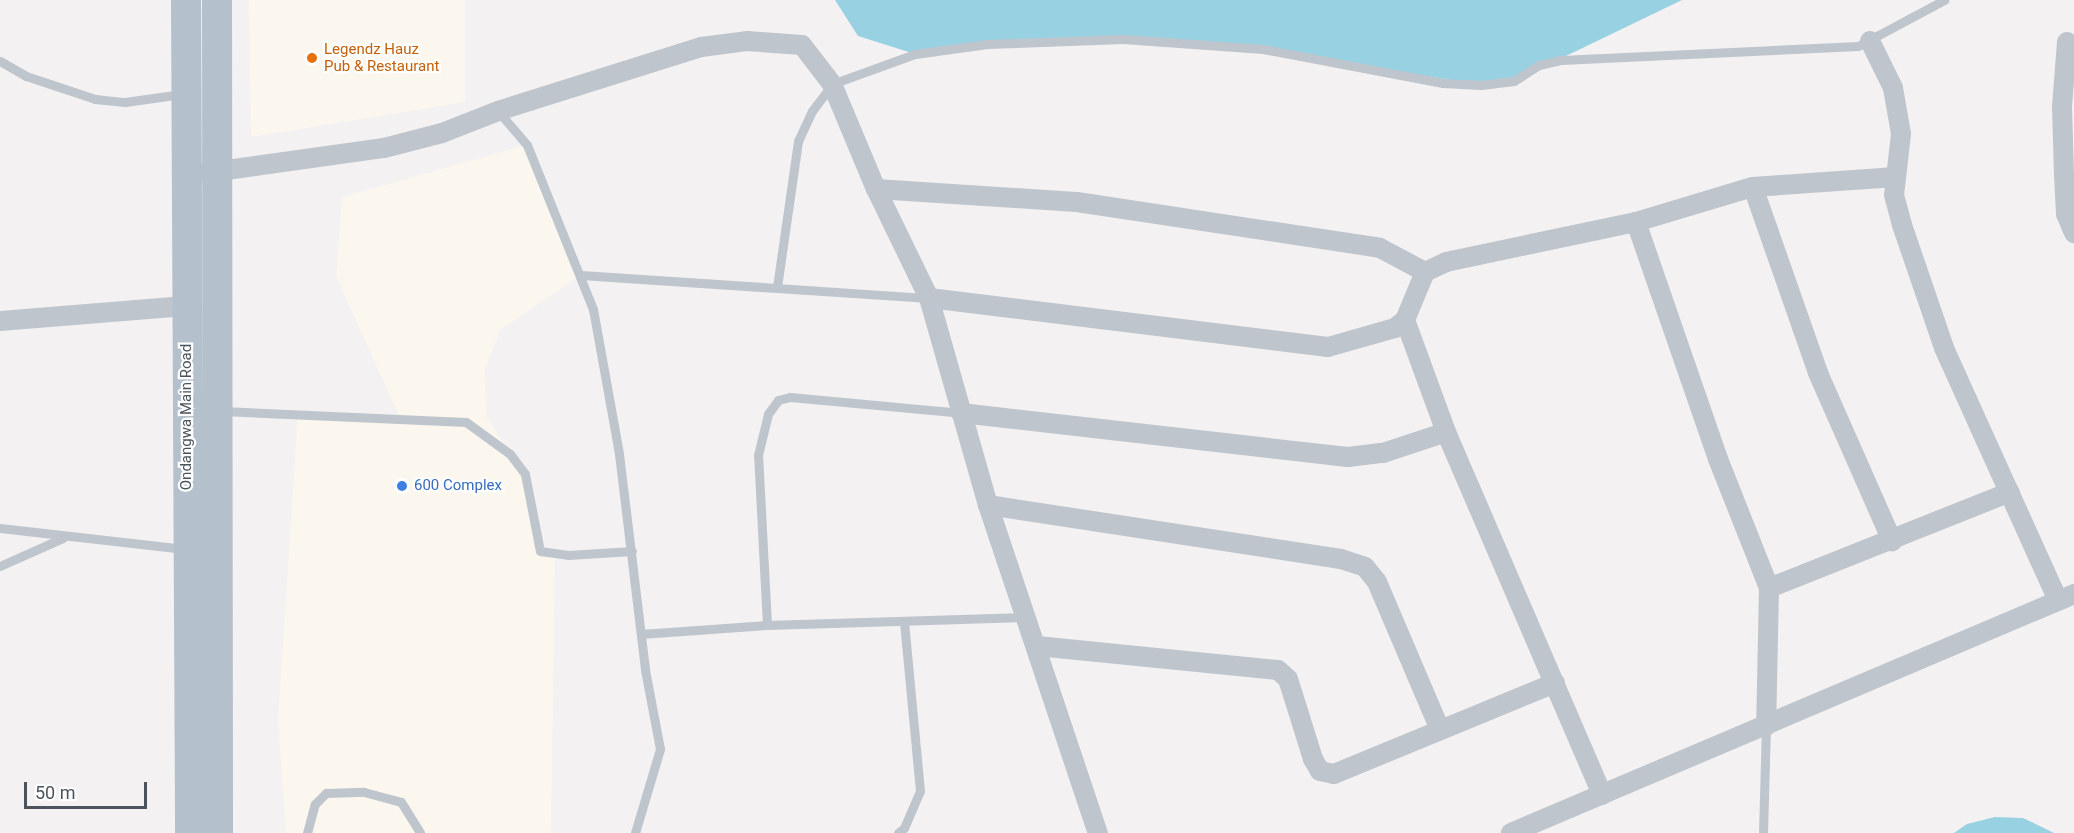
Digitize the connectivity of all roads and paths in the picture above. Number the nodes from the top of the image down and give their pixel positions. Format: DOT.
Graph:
graph roads {
  1 [pos="186,0"];
  2 [pos="217,0"];
  3 [pos="1944,0"];
  4 [pos="1870,41"];
  5 [pos="2067,42"];
  6 [pos="0,61"];
  7 [pos="832,84"];
  8 [pos="187,93"];
  9 [pos="498,111"];
  10 [pos="202,174"];
  11 [pos="1896,177"];
  12 [pos="1753,187"];
  13 [pos="876,189"];
  14 [pos="1636,222"];
  15 [pos="2074,233"];
  16 [pos="1425,272"];
  17 [pos="581,275"];
  18 [pos="777,287"];
  19 [pos="929,298"];
  20 [pos="188,306"];
  21 [pos="1405,320"];
  22 [pos="0,321"];
  23 [pos="217,411"];
  24 [pos="961,414"];
  25 [pos="1446,432"];
  26 [pos="2010,492"];
  27 [pos="988,505"];
  28 [pos="0,528"];
  29 [pos="64,537"];
  30 [pos="1892,541"];
  31 [pos="202,549"];
  32 [pos="632,551"];
  33 [pos="0,566"];
  34 [pos="1769,588"];
  35 [pos="2066,598"];
  36 [pos="1027,617"];
  37 [pos="904,622"];
  38 [pos="768,625"];
  39 [pos="641,634"];
  40 [pos="1038,646"];
  41 [pos="1555,683"];
  42 [pos="1766,726"];
  43 [pos="1440,730"];
  44 [pos="1602,795"];
  45 [pos="190,833"];
  46 [pos="218,833"];
  47 [pos="307,833"];
  48 [pos="420,833"];
  49 [pos="635,833"];
  50 [pos="898,833"];
  51 [pos="1098,833"];
  52 [pos="1511,833"];
  53 [pos="1763,833"];
  1 -- 8 [label="main road, Ondangwa Main Road"];
  2 -- 10 [label="main road, Ondangwa Main Road"];
  3 -- 4 [label="lane"];
  4 -- 7 [label="lane"];
  4 -- 11 [label="street"];
  5 -- 15 [label="street"];
  6 -- 8 [label="lane"];
  7 -- 9 [label="street"];
  7 -- 13 [label="street"];
  7 -- 18 [label="lane"];
  8 -- 10 [label="main road, Ondangwa Main Road"];
  9 -- 10 [label="street"];
  9 -- 17 [label="lane"];
  10 -- 20 [label="main road, Ondangwa Main Road"];
  10 -- 23 [label="main road, Ondangwa Main Road"];
  11 -- 12 [label="street"];
  11 -- 26 [label="street"];
  12 -- 14 [label="street"];
  12 -- 30 [label="street"];
  13 -- 16 [label="street"];
  13 -- 19 [label="street"];
  14 -- 16 [label="street"];
  14 -- 34 [label="street"];
  16 -- 21 [label="street"];
  17 -- 18 [label="lane"];
  17 -- 32 [label="lane"];
  18 -- 19 [label="lane"];
  19 -- 21 [label="street"];
  19 -- 24 [label="street"];
  20 -- 22 [label="street"];
  20 -- 31 [label="main road, Ondangwa Main Road"];
  21 -- 25 [label="street"];
  23 -- 31 [label="main road, Ondangwa Main Road"];
  23 -- 32 [label="lane"];
  24 -- 25 [label="street"];
  24 -- 27 [label="street"];
  24 -- 38 [label="lane"];
  25 -- 41 [label="street"];
  26 -- 30 [label="street"];
  26 -- 35 [label="street"];
  27 -- 36 [label="street"];
  27 -- 43 [label="street"];
  28 -- 29 [label="lane"];
  29 -- 31 [label="lane"];
  29 -- 33 [label="lane"];
  30 -- 34 [label="street"];
  31 -- 45 [label="main road, Ondangwa Main Road"];
  31 -- 46 [label="main road, Ondangwa Main Road"];
  32 -- 39 [label="lane"];
  34 -- 42 [label="street"];
  35 -- 42 [label="street"];
  36 -- 37 [label="lane"];
  36 -- 40 [label="street"];
  37 -- 38 [label="lane"];
  37 -- 50 [label="lane"];
  38 -- 39 [label="lane"];
  39 -- 49 [label="lane"];
  40 -- 43 [label="street"];
  40 -- 51 [label="street"];
  41 -- 43 [label="street"];
  41 -- 44 [label="street"];
  42 -- 44 [label="street"];
  42 -- 53 [label="lane"];
  44 -- 52 [label="street"];
  47 -- 48 [label="lane"];
}
